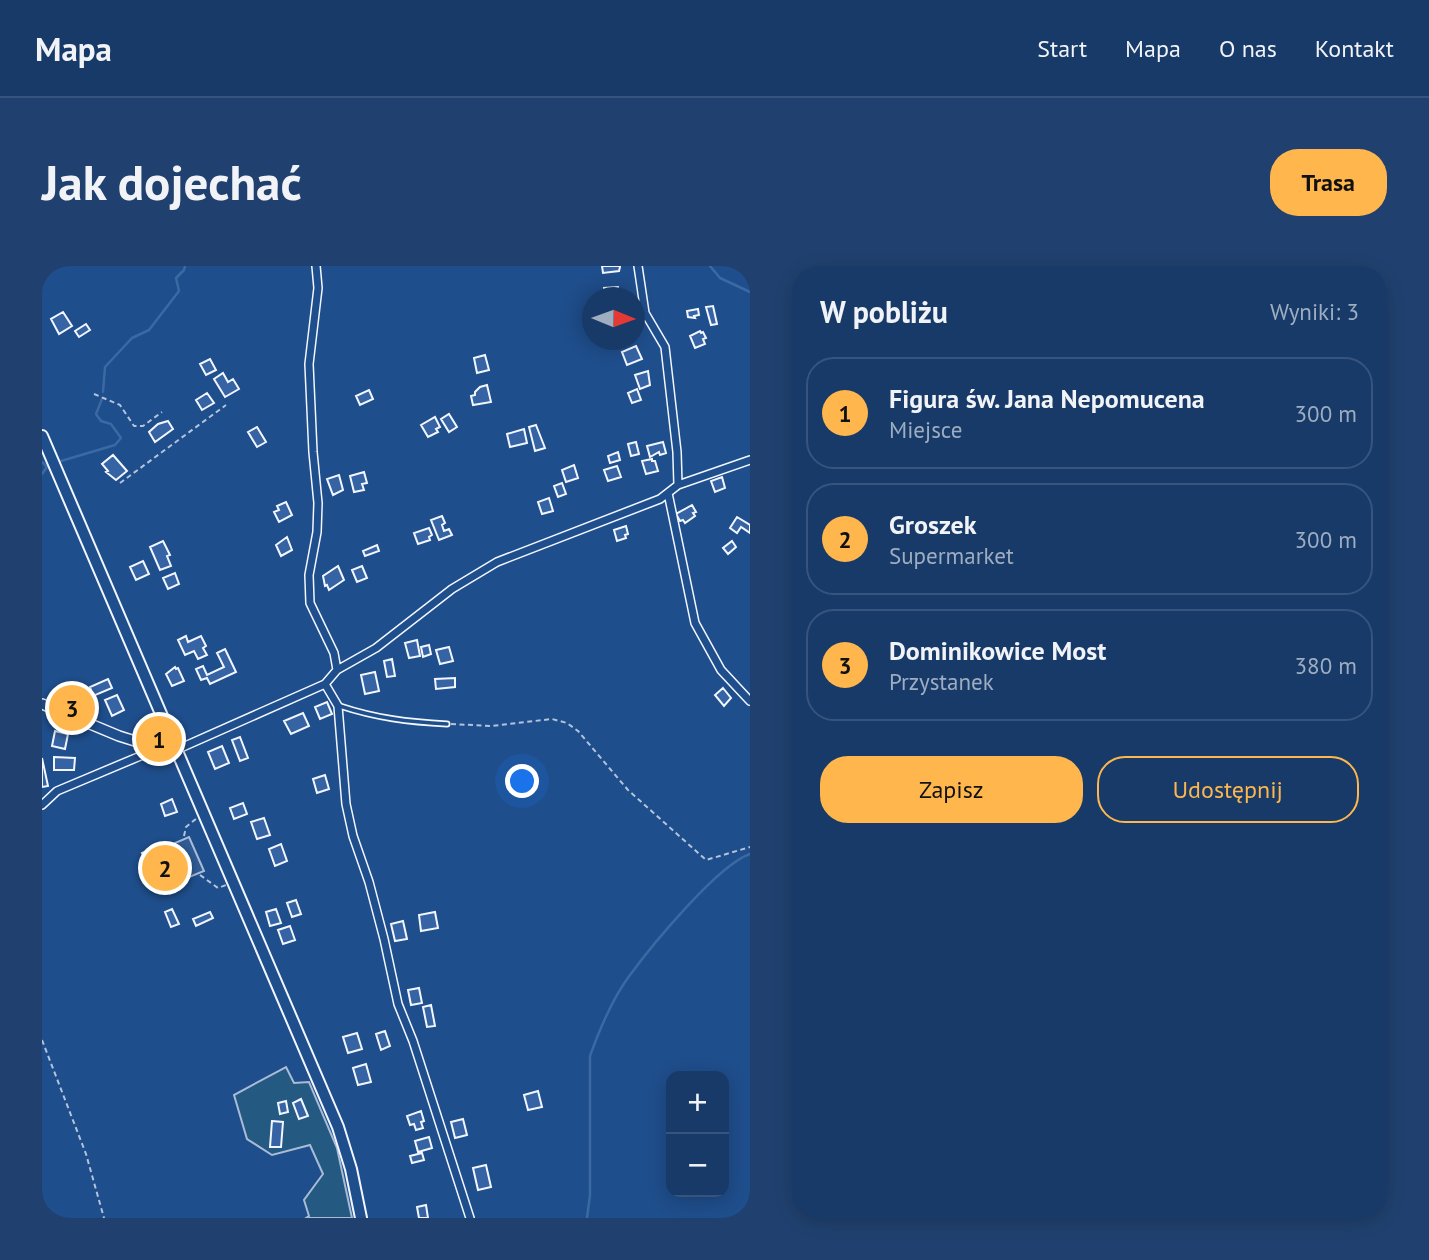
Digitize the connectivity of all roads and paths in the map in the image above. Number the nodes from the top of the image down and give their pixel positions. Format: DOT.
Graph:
graph roads {
  1 [pos="316,266"];
  2 [pos="638,266"];
  3 [pos="94,394"];
  4 [pos="226,405"];
  5 [pos="162,412"];
  6 [pos="42,436"];
  7 [pos="750,460"];
  8 [pos="120,483"];
  9 [pos="678,485"];
  10 [pos="668,493"];
  11 [pos="337,670"];
  12 [pos="325,684"];
  13 [pos="750,701"];
  14 [pos="42,704"];
  15 [pos="338,706"];
  16 [pos="447,724"];
  17 [pos="158,749"];
  18 [pos="176,750"];
  19 [pos="42,805"];
  20 [pos="205,815"];
  21 [pos="184,836"];
  22 [pos="750,848"];
  23 [pos="200,875"];
  24 [pos="233,881"];
  25 [pos="42,1040"];
  26 [pos="104,1218"];
  27 [pos="361,1218"];
  28 [pos="470,1218"];
  1 -- 11 [label="street"];
  2 -- 9 [label="street"];
  3 -- 5 [label="path"];
  4 -- 8 [label="path"];
  6 -- 18 [label="main road"];
  7 -- 9 [label="street"];
  9 -- 10 [label="street"];
  10 -- 11 [label="street"];
  10 -- 13 [label="street"];
  11 -- 12 [label="street"];
  12 -- 15 [label="street"];
  12 -- 18 [label="street"];
  14 -- 17 [label="street"];
  15 -- 16 [label="lane"];
  15 -- 28 [label="street"];
  16 -- 22 [label="path"];
  17 -- 18 [label="street"];
  17 -- 19 [label="street"];
  18 -- 20 [label="main road"];
  20 -- 21 [label="path"];
  20 -- 24 [label="main road"];
  23 -- 24 [label="path"];
  24 -- 27 [label="main road"];
  25 -- 26 [label="path"];
}
